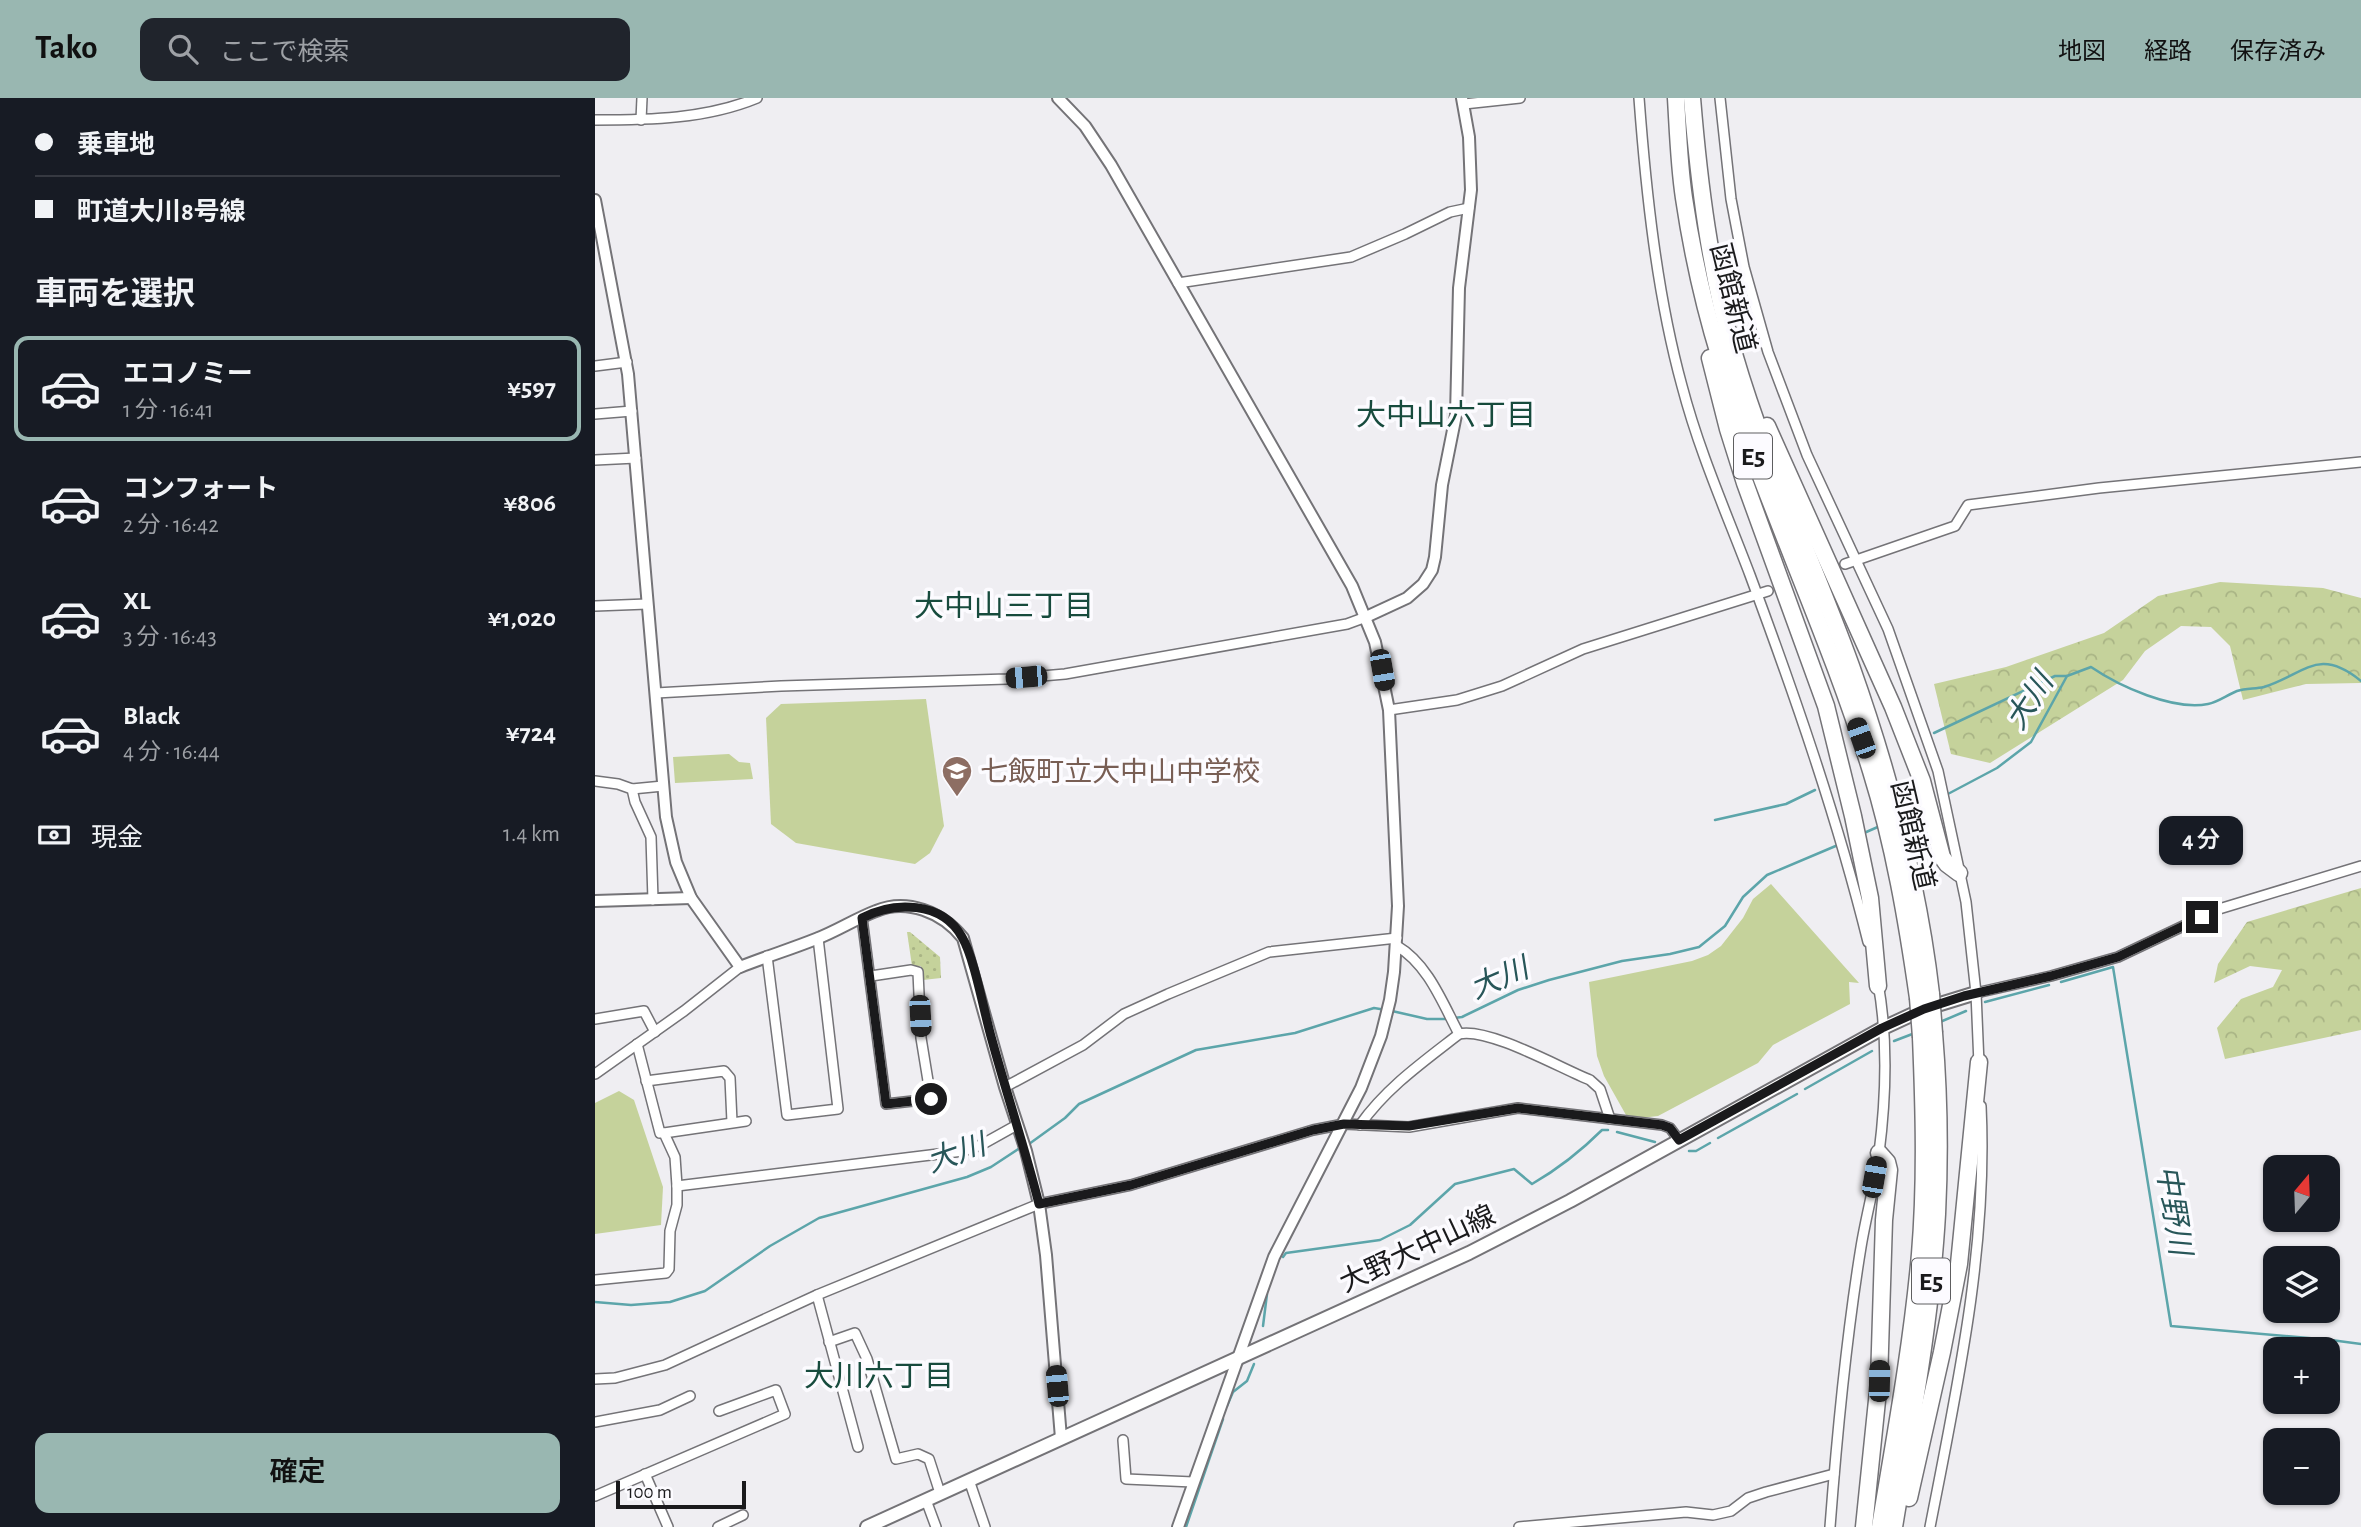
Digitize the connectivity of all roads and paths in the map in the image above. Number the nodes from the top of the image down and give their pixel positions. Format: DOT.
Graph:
graph roads {
  1 [pos="642,98"];
  2 [pos="757,98"];
  3 [pos="1058,98"];
  4 [pos="1520,98"];
  5 [pos="1640,98"];
  6 [pos="1676,98"];
  7 [pos="1692,98"];
  8 [pos="1720,98"];
  9 [pos="1463,101"];
  10 [pos="595,120"];
  11 [pos="641,120"];
  12 [pos="1684,197"];
  13 [pos="595,200"];
  14 [pos="1469,208"];
  15 [pos="1178,283"];
  16 [pos="1720,300"];
  17 [pos="627,362"];
  18 [pos="595,366"];
  19 [pos="632,411"];
  20 [pos="595,414"];
  21 [pos="636,458"];
  22 [pos="595,460"];
  23 [pos="2361,462"];
  24 [pos="1857,561"];
  25 [pos="1845,564"];
  26 [pos="1768,591"];
  27 [pos="1757,595"];
  28 [pos="647,604"];
  29 [pos="595,606"];
  30 [pos="1366,617"];
  31 [pos="656,693"];
  32 [pos="1389,710"];
  33 [pos="595,781"];
  34 [pos="663,786"];
  35 [pos="632,789"];
  36 [pos="1886,798"];
  37 [pos="1852,849"];
  38 [pos="2361,866"];
  39 [pos="1959,873"];
  40 [pos="691,898"];
  41 [pos="653,900"];
  42 [pos="595,901"];
  43 [pos="862,918"];
  44 [pos="818,938"];
  45 [pos="1397,942"];
  46 [pos="767,956"];
  47 [pos="740,967"];
  48 [pos="871,976"];
  49 [pos="1878,986"];
  50 [pos="1976,993"];
  51 [pos="595,1018"];
  52 [pos="1882,1028"];
  53 [pos="655,1032"];
  54 [pos="1459,1034"];
  55 [pos="1928,1035"];
  56 [pos="637,1044"];
  57 [pos="1979,1062"];
  58 [pos="595,1074"];
  59 [pos="646,1081"];
  60 [pos="1005,1087"];
  61 [pos="1610,1119"];
  62 [pos="746,1121"];
  63 [pos="732,1122"];
  64 [pos="1344,1124"];
  65 [pos="1360,1125"];
  66 [pos="1019,1129"];
  67 [pos="664,1133"];
  68 [pos="1679,1140"];
  69 [pos="1879,1153"];
  70 [pos="677,1186"];
  71 [pos="1039,1204"];
  72 [pos="595,1280"];
  73 [pos="817,1295"];
  74 [pos="829,1342"];
  75 [pos="1238,1357"];
  76 [pos="595,1379"];
  77 [pos="690,1396"];
  78 [pos="719,1411"];
  79 [pos="595,1422"];
  80 [pos="1061,1438"];
  81 [pos="1123,1440"];
  82 [pos="858,1447"];
  83 [pos="645,1474"];
  84 [pos="1834,1474"];
  85 [pos="969,1480"];
  86 [pos="1193,1482"];
  87 [pos="940,1493"];
  88 [pos="595,1496"];
  89 [pos="926,1500"];
  90 [pos="743,1516"];
  91 [pos="873,1526"];
  92 [pos="669,1527"];
  93 [pos="718,1527"];
  94 [pos="936,1527"];
  95 [pos="985,1527"];
  96 [pos="1178,1527"];
  97 [pos="1519,1527"];
  98 [pos="1830,1527"];
  99 [pos="1864,1527"];
  100 [pos="1880,1527"];
  101 [pos="1894,1527"];
  102 [pos="1902,1527"];
  103 [pos="1930,1527"];
  1 -- 11 [label="street"];
  2 -- 11 [label="street"];
  3 -- 15 [label="street"];
  4 -- 9 [label="street"];
  5 -- 27 [label="street"];
  6 -- 12 [label="highway, 函館新道 / E5"];
  7 -- 16 [label="highway, 函館新道 / E5"];
  8 -- 24 [label="street"];
  9 -- 14 [label="street"];
  10 -- 11 [label="street"];
  12 -- 36 [label="highway, 函館新道 / E5"];
  12 -- 37 [label="highway"];
  13 -- 17 [label="street"];
  14 -- 15 [label="street"];
  14 -- 30 [label="street"];
  15 -- 30 [label="street"];
  16 -- 36 [label="highway, 函館新道 / E5"];
  16 -- 39 [label="highway"];
  17 -- 18 [label="street"];
  17 -- 19 [label="street"];
  19 -- 20 [label="street"];
  19 -- 21 [label="street"];
  21 -- 22 [label="street"];
  21 -- 28 [label="street"];
  23 -- 24 [label="street"];
  24 -- 25 [label="street"];
  24 -- 39 [label="street"];
  26 -- 27 [label="street"];
  27 -- 32 [label="street"];
  27 -- 37 [label="street"];
  28 -- 29 [label="street"];
  28 -- 31 [label="street"];
  30 -- 31 [label="street"];
  30 -- 32 [label="street"];
  31 -- 34 [label="street"];
  32 -- 45 [label="street"];
  33 -- 35 [label="street"];
  34 -- 35 [label="street"];
  34 -- 40 [label="street"];
  35 -- 41 [label="street"];
  36 -- 55 [label="highway, 函館新道 / E5, bridge"];
  37 -- 49 [label="highway"];
  38 -- 50 [label="street"];
  39 -- 50 [label="street"];
  40 -- 41 [label="street"];
  40 -- 47 [label="street"];
  41 -- 42 [label="street"];
  43 -- 44 [label="street"];
  43 -- 48 [label="street"];
  43 -- 60 [label="street"];
  44 -- 46 [label="street"];
  44 -- 46 [label="street"];
  45 -- 54 [label="street"];
  45 -- 60 [label="street"];
  45 -- 64 [label="street"];
  46 -- 47 [label="street"];
  47 -- 53 [label="street"];
  48 -- 48 [label="street"];
  49 -- 52 [label="street"];
  50 -- 52 [label="main road, 大野大中山線"];
  50 -- 57 [label="street"];
  51 -- 53 [label="street"];
  52 -- 68 [label="main road, 大野大中山線"];
  52 -- 69 [label="street"];
  53 -- 56 [label="street"];
  54 -- 61 [label="street"];
  54 -- 65 [label="street"];
  55 -- 100 [label="highway, 函館新道 / E5"];
  55 -- 101 [label="highway, 函館新道 / E5"];
  56 -- 58 [label="street"];
  56 -- 59 [label="street"];
  57 -- 102 [label="highway"];
  57 -- 103 [label="street"];
  59 -- 63 [label="street"];
  59 -- 67 [label="street"];
  60 -- 66 [label="street"];
  61 -- 65 [label="street"];
  61 -- 68 [label="street"];
  62 -- 63 [label="street"];
  63 -- 67 [label="street"];
  64 -- 65 [label="street"];
  64 -- 71 [label="street"];
  64 -- 75 [label="street"];
  66 -- 70 [label="street"];
  66 -- 71 [label="street"];
  67 -- 70 [label="street"];
  68 -- 75 [label="main road, 大野大中山線"];
  69 -- 84 [label="street"];
  69 -- 99 [label="highway"];
  70 -- 72 [label="street"];
  71 -- 73 [label="street"];
  71 -- 80 [label="street"];
  73 -- 74 [label="street"];
  73 -- 76 [label="street"];
  74 -- 82 [label="street"];
  74 -- 87 [label="street"];
  75 -- 80 [label="main road, 大野大中山線"];
  75 -- 86 [label="street"];
  77 -- 79 [label="street"];
  78 -- 83 [label="street"];
  80 -- 85 [label="main road, 大野大中山線"];
  81 -- 86 [label="street"];
  83 -- 88 [label="street"];
  83 -- 92 [label="street"];
  84 -- 97 [label="street"];
  84 -- 98 [label="street"];
  85 -- 87 [label="main road, 大野大中山線"];
  85 -- 95 [label="street"];
  86 -- 96 [label="street"];
  87 -- 89 [label="main road, 大野大中山線"];
  89 -- 91 [label="main road, 大野大中山線"];
  89 -- 94 [label="street"];
  90 -- 93 [label="street"];
}
